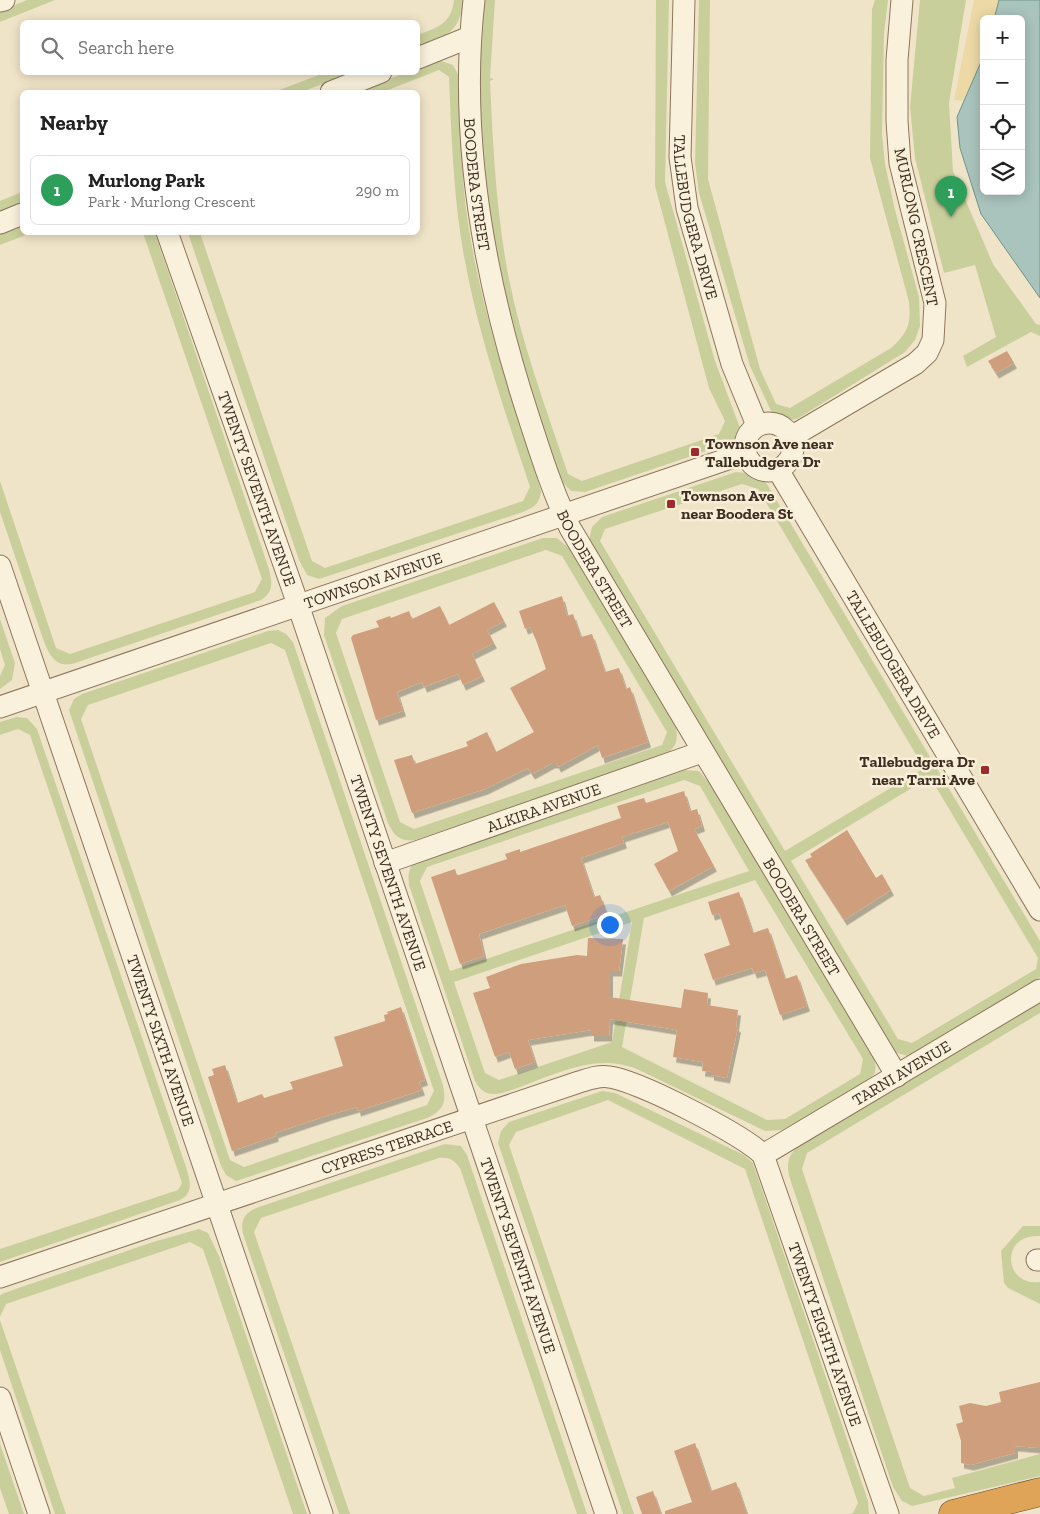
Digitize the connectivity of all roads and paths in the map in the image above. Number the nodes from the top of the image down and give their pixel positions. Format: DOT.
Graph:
graph roads {
  1 [pos="4,0"];
  2 [pos="474,0"];
  3 [pos="684,0"];
  4 [pos="902,0"];
  5 [pos="0,2"];
  6 [pos="470,37"];
  7 [pos="420,57"];
  8 [pos="374,75"];
  9 [pos="336,90"];
  10 [pos="20,215"];
  11 [pos="0,223"];
  12 [pos="169,235"];
  13 [pos="757,425"];
  14 [pos="791,437"];
  15 [pos="745,453"];
  16 [pos="778,470"];
  17 [pos="563,514"];
  18 [pos="0,566"];
  19 [pos="298,605"];
  20 [pos="43,692"];
  21 [pos="0,706"];
  22 [pos="702,752"];
  23 [pos="385,862"];
  24 [pos="1040,910"];
  25 [pos="1040,990"];
  26 [pos="897,1076"];
  27 [pos="473,1119"];
  28 [pos="763,1155"];
  29 [pos="216,1203"];
  30 [pos="0,1277"];
  31 [pos="0,1398"];
  32 [pos="1040,1492"];
  33 [pos="39,1514"];
  34 [pos="322,1514"];
  35 [pos="606,1514"];
  36 [pos="888,1514"];
  37 [pos="953,1514"];
  1 -- 5 [label="street"];
  2 -- 6 [label="street, BOODERA STREET"];
  3 -- 13 [label="street, TALLEBUDGERA DRIVE"];
  4 -- 14 [label="street, MURLONG CRESCENT"];
  6 -- 7 [label="street"];
  6 -- 17 [label="street, BOODERA STREET"];
  8 -- 9 [label="street"];
  10 -- 11 [label="street"];
  12 -- 19 [label="street, TWENTY SEVENTH AVENUE"];
  13 -- 14 [label="street"];
  13 -- 15 [label="street"];
  14 -- 16 [label="street"];
  15 -- 16 [label="street"];
  15 -- 17 [label="street, TOWNSON AVENUE"];
  16 -- 24 [label="street, TALLEBUDGERA DRIVE"];
  17 -- 19 [label="street, TOWNSON AVENUE"];
  17 -- 22 [label="street, BOODERA STREET"];
  18 -- 20 [label="street, TWENTY SIXTH AVENUE"];
  19 -- 20 [label="street, TOWNSON AVENUE"];
  19 -- 23 [label="street, TWENTY SEVENTH AVENUE"];
  20 -- 21 [label="street, TOWNSON AVENUE"];
  20 -- 29 [label="street, TWENTY SIXTH AVENUE"];
  22 -- 23 [label="street, ALKIRA AVENUE"];
  22 -- 26 [label="street, BOODERA STREET"];
  23 -- 27 [label="street, TWENTY SEVENTH AVENUE"];
  25 -- 26 [label="street, TARNI AVENUE"];
  26 -- 28 [label="street, TARNI AVENUE"];
  27 -- 28 [label="street, CYPRESS TERRACE"];
  27 -- 29 [label="street, CYPRESS TERRACE"];
  27 -- 35 [label="street, TWENTY SEVENTH AVENUE"];
  28 -- 36 [label="street, TWENTY EIGHTH AVENUE"];
  29 -- 30 [label="street, CYPRESS TERRACE"];
  29 -- 34 [label="street, TWENTY SIXTH AVENUE"];
  31 -- 33 [label="street"];
  32 -- 37 [label="highway"];
}
